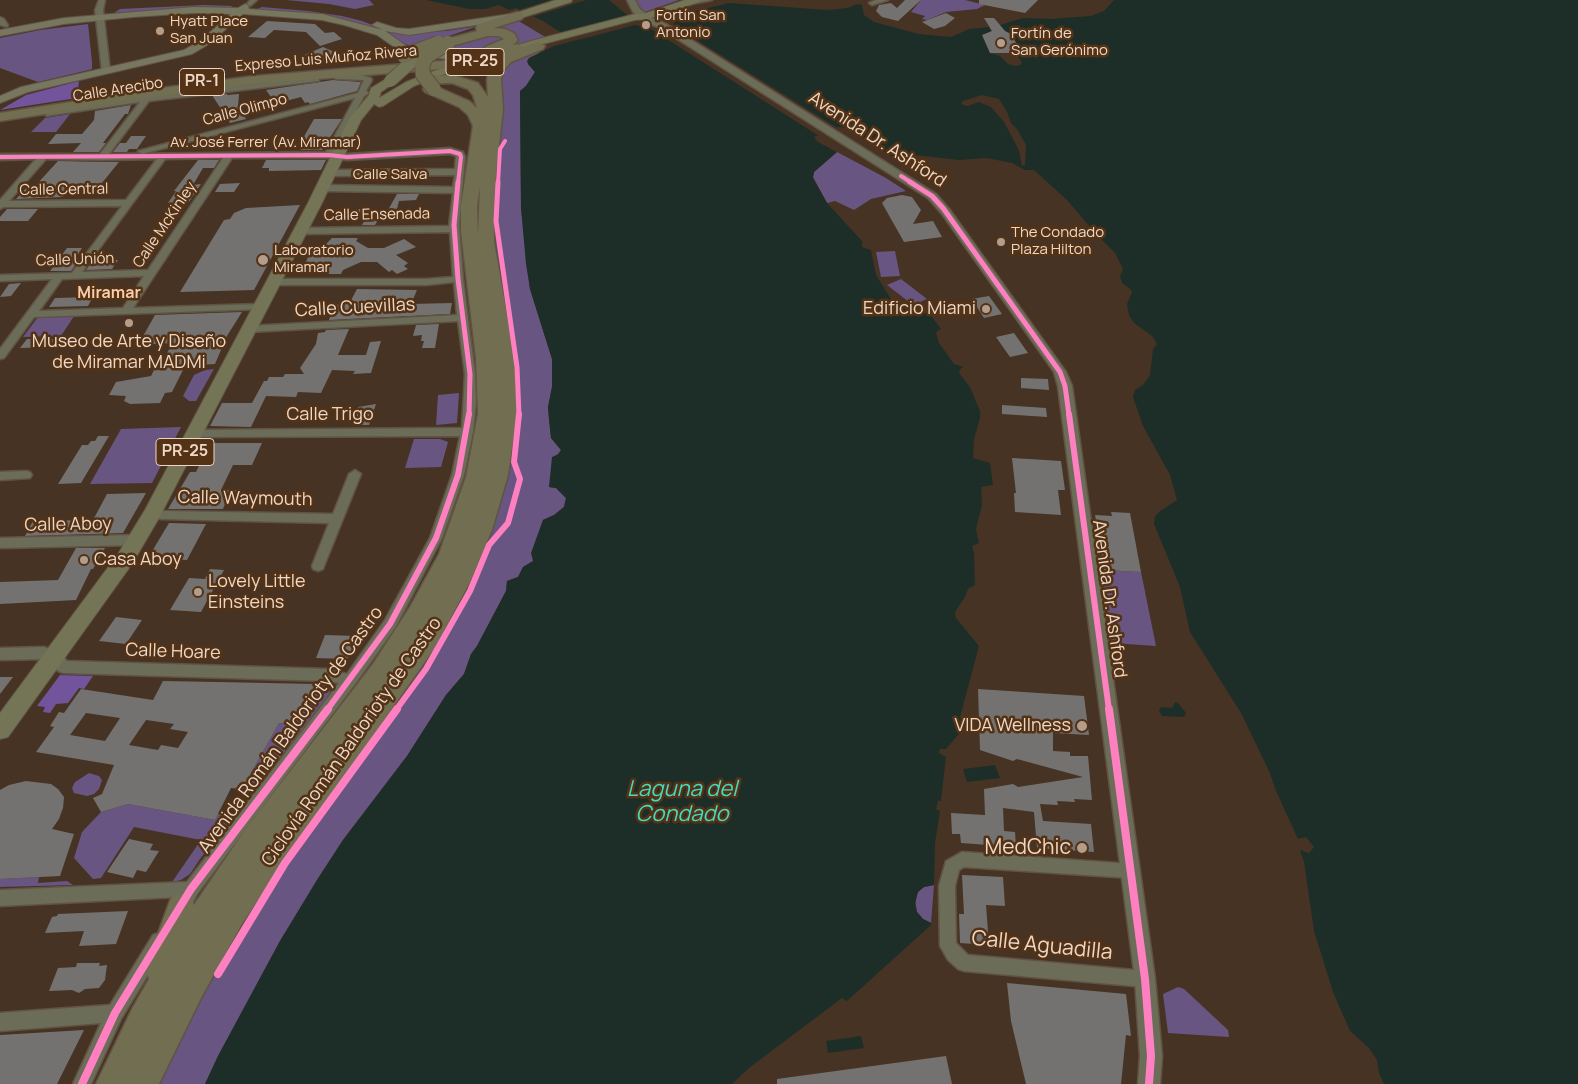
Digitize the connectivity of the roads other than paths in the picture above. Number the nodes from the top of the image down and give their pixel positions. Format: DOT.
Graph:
graph roads {
  1 [pos="568,0"];
  2 [pos="709,0"];
  3 [pos="885,0"];
  4 [pos="252,2"];
  5 [pos="686,2"];
  6 [pos="872,2"];
  7 [pos="100,9"];
  8 [pos="636,10"];
  9 [pos="240,11"];
  10 [pos="659,12"];
  11 [pos="517,16"];
  12 [pos="1,26"];
  13 [pos="663,26"];
  14 [pos="536,45"];
  15 [pos="445,47"];
  16 [pos="425,50"];
  17 [pos="404,52"];
  18 [pos="106,71"];
  19 [pos="342,72"];
  20 [pos="414,82"];
  21 [pos="371,86"];
  22 [pos="435,90"];
  23 [pos="361,94"];
  24 [pos="0,100"];
  25 [pos="146,100"];
  26 [pos="0,113"];
  27 [pos="49,114"];
  28 [pos="0,117"];
  29 [pos="480,126"];
  30 [pos="351,131"];
  31 [pos="334,155"];
  32 [pos="123,156"];
  33 [pos="162,156"];
  34 [pos="228,156"];
  35 [pos="0,157"];
  36 [pos="43,157"];
  37 [pos="102,157"];
  38 [pos="326,181"];
  39 [pos="463,182"];
  40 [pos="128,203"];
  41 [pos="0,205"];
  42 [pos="454,227"];
  43 [pos="300,231"];
  44 [pos="151,273"];
  45 [pos="75,275"];
  46 [pos="59,276"];
  47 [pos="0,278"];
  48 [pos="458,279"];
  49 [pos="273,282"];
  50 [pos="260,307"];
  51 [pos="126,311"];
  52 [pos="31,314"];
  53 [pos="463,317"];
  54 [pos="249,329"];
  55 [pos="0,338"];
  56 [pos="14,338"];
  57 [pos="0,356"];
  58 [pos="467,432"];
  59 [pos="194,433"];
  60 [pos="355,474"];
  61 [pos="26,475"];
  62 [pos="0,476"];
  63 [pos="153,513"];
  64 [pos="337,519"];
  65 [pos="136,540"];
  66 [pos="0,543"];
  67 [pos="318,566"];
  68 [pos="0,654"];
  69 [pos="55,657"];
  70 [pos="350,680"];
  71 [pos="0,730"];
  72 [pos="1131,872"];
  73 [pos="0,898"];
  74 [pos="186,899"];
  75 [pos="1145,979"];
  76 [pos="129,1016"];
  77 [pos="0,1022"];
  78 [pos="82,1084"];
  79 [pos="112,1084"];
  80 [pos="142,1084"];
  81 [pos="1149,1084"];
  1 -- 11 [label="main road, PR-1"];
  2 -- 5 [label="street"];
  3 -- 6 [label="street"];
  4 -- 7 [label="main road"];
  4 -- 9 [label="main road"];
  4 -- 11 [label="main road"];
  5 -- 10 [label="main road, PR-1"];
  7 -- 9 [label="main road"];
  7 -- 12 [label="main road"];
  7 -- 18 [label="street"];
  8 -- 10 [label="main road, PR-1"];
  8 -- 13 [label="street, Avenida Dr. Ashford"];
  8 -- 14 [label="main road, PR-1"];
  9 -- 17 [label="main road"];
  9 -- 18 [label="main road"];
  10 -- 13 [label="street"];
  11 -- 15 [label="highway, Expreso Luis Muñoz Rivera / PR-1"];
  13 -- 72 [label="street, Avenida Dr. Ashford"];
  14 -- 15 [label="main road"];
  14 -- 19 [label="highway, Expreso Luis Muñoz Rivera / PR-1"];
  14 -- 20 [label="main road, PR-25"];
  14 -- 80 [label="highway"];
  15 -- 16 [label="highway, bridge"];
  15 -- 17 [label="highway, Expreso Luis Muñoz Rivera / PR-1, bridge"];
  15 -- 22 [label="highway, bridge"];
  16 -- 21 [label="main road, PR-25, bridge"];
  16 -- 22 [label="highway, bridge"];
  17 -- 26 [label="highway, Expreso Luis Muñoz Rivera / PR-1"];
  18 -- 24 [label="main road"];
  19 -- 21 [label="highway"];
  19 -- 28 [label="highway, Expreso Luis Muñoz Rivera / PR-1"];
  20 -- 29 [label="highway"];
  20 -- 30 [label="main road, PR-25"];
  21 -- 23 [label="street, Calle Olimpo"];
  21 -- 25 [label="street, Calle Arecibo"];
  21 -- 30 [label="main road, PR-25"];
  22 -- 29 [label="highway"];
  23 -- 31 [label="street"];
  23 -- 32 [label="street, Calle Olimpo"];
  25 -- 27 [label="street, Calle Arecibo"];
  25 -- 37 [label="street"];
  29 -- 39 [label="highway"];
  30 -- 31 [label="main road, PR-25"];
  31 -- 34 [label="street, Av. José Ferrer (Av. Miramar)"];
  31 -- 38 [label="main road, PR-25"];
  31 -- 39 [label="street, Av. José Ferrer (Av. Miramar)"];
  32 -- 33 [label="street, Av. José Ferrer (Av. Miramar)"];
  32 -- 37 [label="street, Av. José Ferrer (Av. Miramar)"];
  33 -- 34 [label="street, Av. José Ferrer (Av. Miramar)"];
  33 -- 40 [label="street"];
  34 -- 44 [label="street, Calle McKinley"];
  35 -- 36 [label="street, Av. José Ferrer (Av. Miramar)"];
  36 -- 37 [label="street, Av. José Ferrer (Av. Miramar)"];
  36 -- 41 [label="street"];
  38 -- 39 [label="street, Calle Salva"];
  38 -- 39 [label="street"];
  38 -- 43 [label="main road, PR-25"];
  39 -- 42 [label="highway"];
  39 -- 76 [label="highway"];
  40 -- 41 [label="street, Calle Central"];
  40 -- 45 [label="street"];
  42 -- 43 [label="street, Calle Ensenada"];
  42 -- 48 [label="street, Avenida Román Baldorioty de Castro"];
  43 -- 49 [label="main road, PR-25"];
  44 -- 45 [label="street, Calle Unión"];
  44 -- 51 [label="street, Calle McKinley"];
  45 -- 46 [label="street, Calle Unión"];
  46 -- 47 [label="street, Calle Unión"];
  46 -- 52 [label="street"];
  48 -- 49 [label="street"];
  48 -- 53 [label="street, Avenida Román Baldorioty de Castro"];
  49 -- 50 [label="main road, PR-25"];
  50 -- 51 [label="street"];
  50 -- 54 [label="main road, PR-25"];
  51 -- 52 [label="street"];
  52 -- 56 [label="street"];
  53 -- 54 [label="street, Calle Cuevillas"];
  53 -- 58 [label="street, Avenida Román Baldorioty de Castro"];
  54 -- 59 [label="main road, PR-25"];
  55 -- 56 [label="street"];
  56 -- 57 [label="street"];
  58 -- 59 [label="street, Calle Trigo"];
  58 -- 70 [label="street, Avenida Román Baldorioty de Castro"];
  59 -- 63 [label="main road, PR-25"];
  60 -- 64 [label="street"];
  61 -- 62 [label="street"];
  63 -- 64 [label="street, Calle Waymouth"];
  63 -- 65 [label="main road, PR-25"];
  64 -- 67 [label="street"];
  65 -- 66 [label="street, Calle Aboy"];
  65 -- 69 [label="main road, PR-25"];
  68 -- 69 [label="street, Calle Hoare"];
  69 -- 70 [label="street, Calle Hoare"];
  69 -- 71 [label="main road, PR-25"];
  70 -- 74 [label="street, Avenida Román Baldorioty de Castro"];
  72 -- 75 [label="street, Avenida Dr. Ashford"];
  72 -- 75 [label="street, Calle Aguadilla"];
  73 -- 74 [label="street"];
  74 -- 76 [label="highway"];
  75 -- 81 [label="street, Avenida Dr. Ashford"];
  76 -- 77 [label="street"];
  76 -- 78 [label="street"];
  76 -- 79 [label="highway"];
}
